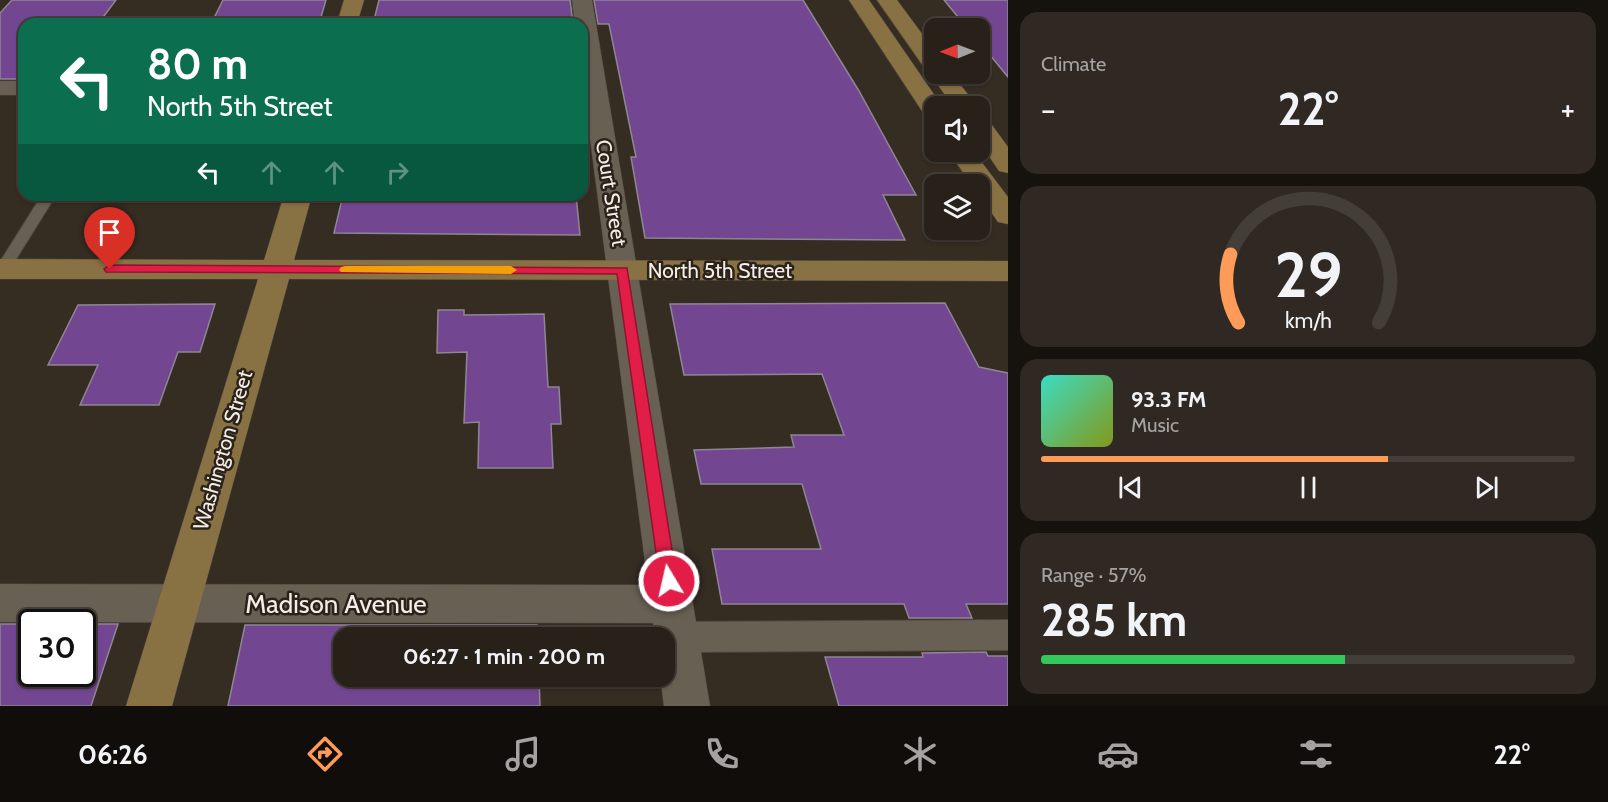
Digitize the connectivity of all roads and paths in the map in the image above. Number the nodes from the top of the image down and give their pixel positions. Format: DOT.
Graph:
graph roads {
  1 [pos="354,0"];
  2 [pos="582,0"];
  3 [pos="859,0"];
  4 [pos="887,0"];
  5 [pos="349,18"];
  6 [pos="583,18"];
  7 [pos="924,51"];
  8 [pos="0,87"];
  9 [pos="18,87"];
  10 [pos="588,88"];
  11 [pos="924,97"];
  12 [pos="990,140"];
  13 [pos="968,162"];
  14 [pos="1008,165"];
  15 [pos="45,201"];
  16 [pos="296,201"];
  17 [pos="1008,216"];
  18 [pos="1,269"];
  19 [pos="276,269"];
  20 [pos="622,270"];
  21 [pos="1008,271"];
  22 [pos="0,603"];
  23 [pos="179,603"];
  24 [pos="674,620"];
  25 [pos="1008,635"];
  26 [pos="149,706"];
  27 [pos="687,706"];
  1 -- 5 [label="main road"];
  2 -- 6 [label="street, Court Street"];
  3 -- 11 [label="main road"];
  4 -- 7 [label="main road"];
  8 -- 9 [label="street"];
  10 -- 20 [label="street, Court Street"];
  12 -- 14 [label="main road"];
  13 -- 17 [label="main road"];
  15 -- 18 [label="lane"];
  16 -- 19 [label="main road, Washington Street"];
  18 -- 19 [label="main road, North 5th Street"];
  19 -- 20 [label="main road, North 5th Street"];
  19 -- 23 [label="main road, Washington Street"];
  20 -- 21 [label="main road, North 5th Street"];
  20 -- 24 [label="street, Court Street"];
  22 -- 23 [label="street, Madison Avenue"];
  23 -- 24 [label="street, Madison Avenue"];
  23 -- 26 [label="main road, Washington Street"];
  24 -- 25 [label="street"];
  24 -- 27 [label="street, Court Street"];
}
